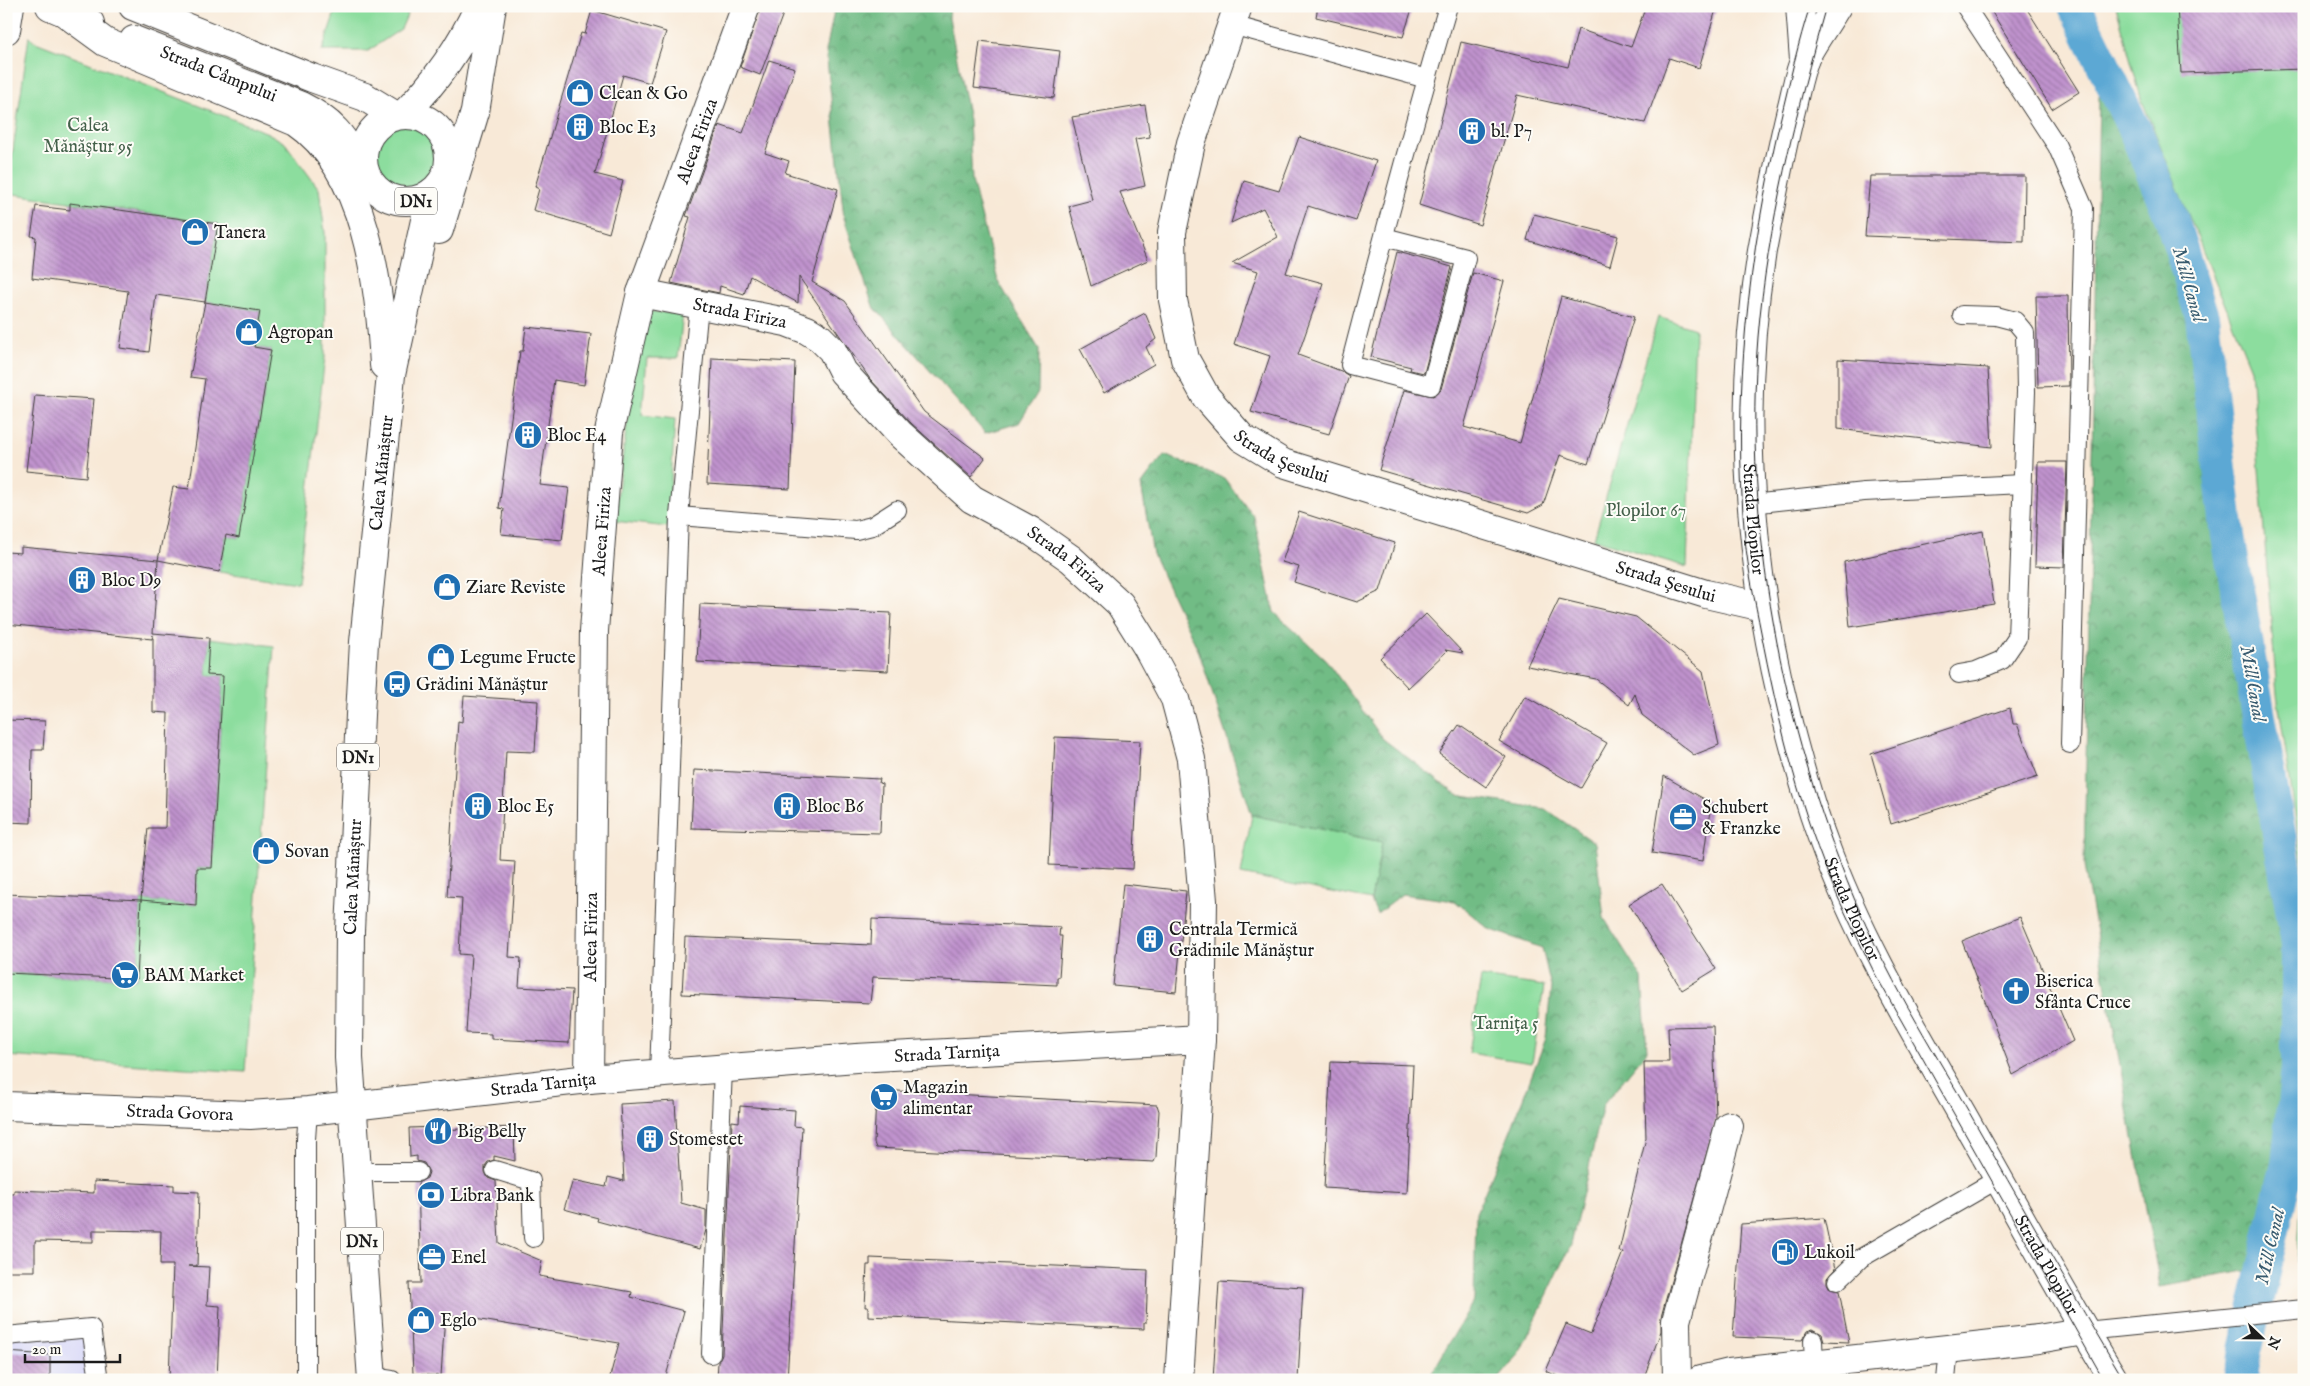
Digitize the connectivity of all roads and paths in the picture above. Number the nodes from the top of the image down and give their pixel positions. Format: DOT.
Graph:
graph roads {
  1 [pos="10,6"];
  2 [pos="133,6"];
  3 [pos="479,6"];
  4 [pos="486,6"];
  5 [pos="492,6"];
  6 [pos="746,6"];
  7 [pos="1448,6"];
  8 [pos="1800,6"];
  9 [pos="1837,6"];
  10 [pos="1965,6"];
  11 [pos="59,10"];
  12 [pos="1235,16"];
  13 [pos="6,30"];
  14 [pos="1804,60"];
  15 [pos="1427,79"];
  16 [pos="399,116"];
  17 [pos="448,150"];
  18 [pos="367,177"];
  19 [pos="432,193"];
  20 [pos="1384,237"];
  21 [pos="641,293"];
  22 [pos="699,305"];
  23 [pos="1962,315"];
  24 [pos="391,375"];
  25 [pos="386,409"];
  26 [pos="2022,484"];
  27 [pos="1751,504"];
  28 [pos="897,510"];
  29 [pos="679,516"];
  30 [pos="1763,608"];
  31 [pos="1959,674"];
  32 [pos="2070,744"];
  33 [pos="1201,1039"];
  34 [pos="723,1069"];
  35 [pos="659,1074"];
  36 [pos="589,1079"];
  37 [pos="352,1105"];
  38 [pos="6,1106"];
  39 [pos="308,1111"];
  40 [pos="1729,1126"];
  41 [pos="495,1170"];
  42 [pos="357,1172"];
  43 [pos="418,1172"];
  44 [pos="1998,1179"];
  45 [pos="533,1238"];
  46 [pos="1837,1281"];
  47 [pos="2304,1309"];
  48 [pos="2085,1331"];
  49 [pos="6,1336"];
  50 [pos="1949,1349"];
  51 [pos="711,1354"];
  52 [pos="378,1379"];
  53 [pos="99,1380"];
  54 [pos="306,1380"];
  55 [pos="1179,1380"];
  56 [pos="1677,1380"];
  57 [pos="1700,1380"];
  58 [pos="1946,1380"];
  59 [pos="2114,1380"];
  1 -- 13 [label="street"];
  2 -- 16 [label="street, Strada Câmpului"];
  3 -- 16 [label="street, Calea Mănăștur / DN1"];
  4 -- 17 [label="street, Calea Mănăștur / DN1"];
  5 -- 25 [label="street"];
  6 -- 21 [label="street, Aleea Firiza"];
  7 -- 15 [label="lane"];
  8 -- 14 [label="street, Strada Plopilor"];
  9 -- 14 [label="street, Strada Plopilor"];
  10 -- 32 [label="lane"];
  11 -- 18 [label="street, Strada Câmpului"];
  11 -- 25 [label="street"];
  12 -- 15 [label="lane"];
  12 -- 30 [label="street, Strada Șesului"];
  14 -- 27 [label="street, Strada Plopilor"];
  15 -- 20 [label="lane"];
  16 -- 17 [label="street"];
  16 -- 18 [label="street, Calea Mănăștur / DN1"];
  17 -- 19 [label="street, Calea Mănăștur / DN1"];
  18 -- 19 [label="street, DN1"];
  18 -- 24 [label="street, Calea Mănăștur / DN1"];
  19 -- 24 [label="street, Calea Mănăștur / DN1"];
  20 -- 20 [label="lane"];
  21 -- 22 [label="street, Strada Firiza"];
  21 -- 36 [label="street, Aleea Firiza"];
  22 -- 29 [label="lane"];
  22 -- 33 [label="street, Strada Firiza"];
  23 -- 26 [label="lane"];
  24 -- 25 [label="street, Calea Mănăștur / DN1"];
  25 -- 37 [label="street, Calea Mănăștur / DN1"];
  26 -- 27 [label="lane"];
  26 -- 31 [label="lane"];
  27 -- 30 [label="street, Strada Plopilor"];
  28 -- 29 [label="lane"];
  29 -- 35 [label="lane"];
  30 -- 44 [label="street, Strada Plopilor"];
  33 -- 34 [label="street, Strada Tarnița"];
  33 -- 55 [label="street"];
  34 -- 35 [label="street, Strada Tarnița"];
  34 -- 51 [label="lane"];
  35 -- 36 [label="street, Strada Tarnița"];
  36 -- 37 [label="street, Strada Tarnița"];
  37 -- 39 [label="street, Strada Govora"];
  37 -- 42 [label="street, Calea Mănăștur / DN1"];
  38 -- 39 [label="street, Strada Govora"];
  39 -- 54 [label="lane"];
  40 -- 56 [label="street"];
  41 -- 45 [label="lane"];
  42 -- 43 [label="lane"];
  42 -- 52 [label="street, Calea Mănăștur / DN1"];
  44 -- 46 [label="lane"];
  44 -- 48 [label="street, Strada Plopilor"];
  47 -- 48 [label="lane"];
  48 -- 50 [label="street, Strada Plopilor"];
  48 -- 59 [label="street"];
  49 -- 53 [label="lane"];
  50 -- 57 [label="street, Strada Plopilor"];
  50 -- 58 [label="lane"];
}
